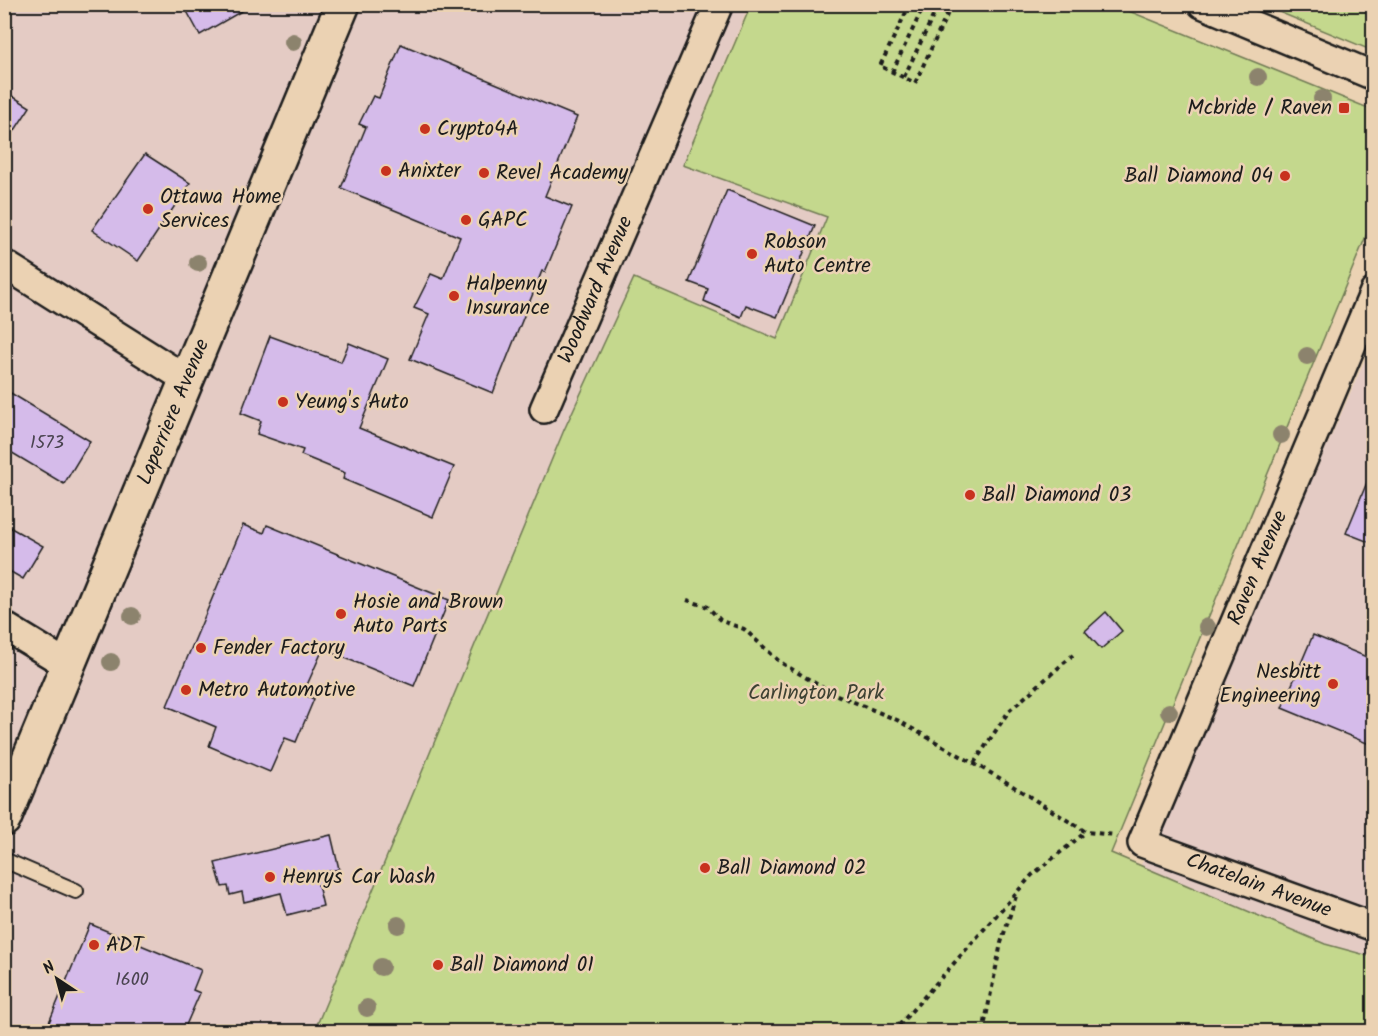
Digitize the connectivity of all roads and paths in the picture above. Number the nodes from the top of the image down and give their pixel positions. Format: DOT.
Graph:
graph roads {
  1 [pos="342,4"];
  2 [pos="719,4"];
  3 [pos="910,4"];
  4 [pos="925,4"];
  5 [pos="939,4"];
  6 [pos="952,4"];
  7 [pos="1202,4"];
  8 [pos="892,72"];
  9 [pos="1374,76"];
  10 [pos="904,77"];
  11 [pos="4,264"];
  12 [pos="1374,292"];
  13 [pos="186,379"];
  14 [pos="544,409"];
  15 [pos="687,600"];
  16 [pos="4,626"];
  17 [pos="1073,656"];
  18 [pos="68,665"];
  19 [pos="974,763"];
  20 [pos="4,819"];
  21 [pos="1086,832"];
  22 [pos="1142,843"];
  23 [pos="4,860"];
  24 [pos="76,891"];
  25 [pos="1018,891"];
  26 [pos="1374,927"];
  27 [pos="893,1032"];
  28 [pos="983,1032"];
  1 -- 13 [label="street, Laperriere Avenue"];
  2 -- 14 [label="street, Woodward Avenue"];
  3 -- 8 [label="path"];
  4 -- 8 [label="path"];
  5 -- 10 [label="path"];
  6 -- 10 [label="path"];
  7 -- 9 [label="street"];
  8 -- 10 [label="path"];
  11 -- 13 [label="street"];
  12 -- 22 [label="street, Raven Avenue"];
  13 -- 18 [label="street, Laperriere Avenue"];
  15 -- 19 [label="path"];
  16 -- 18 [label="street"];
  17 -- 19 [label="path"];
  18 -- 20 [label="street, Laperriere Avenue"];
  19 -- 21 [label="path"];
  21 -- 22 [label="path"];
  21 -- 25 [label="path"];
  22 -- 26 [label="street, Chatelain Avenue"];
  23 -- 24 [label="lane"];
  25 -- 27 [label="path"];
  25 -- 28 [label="path"];
}
